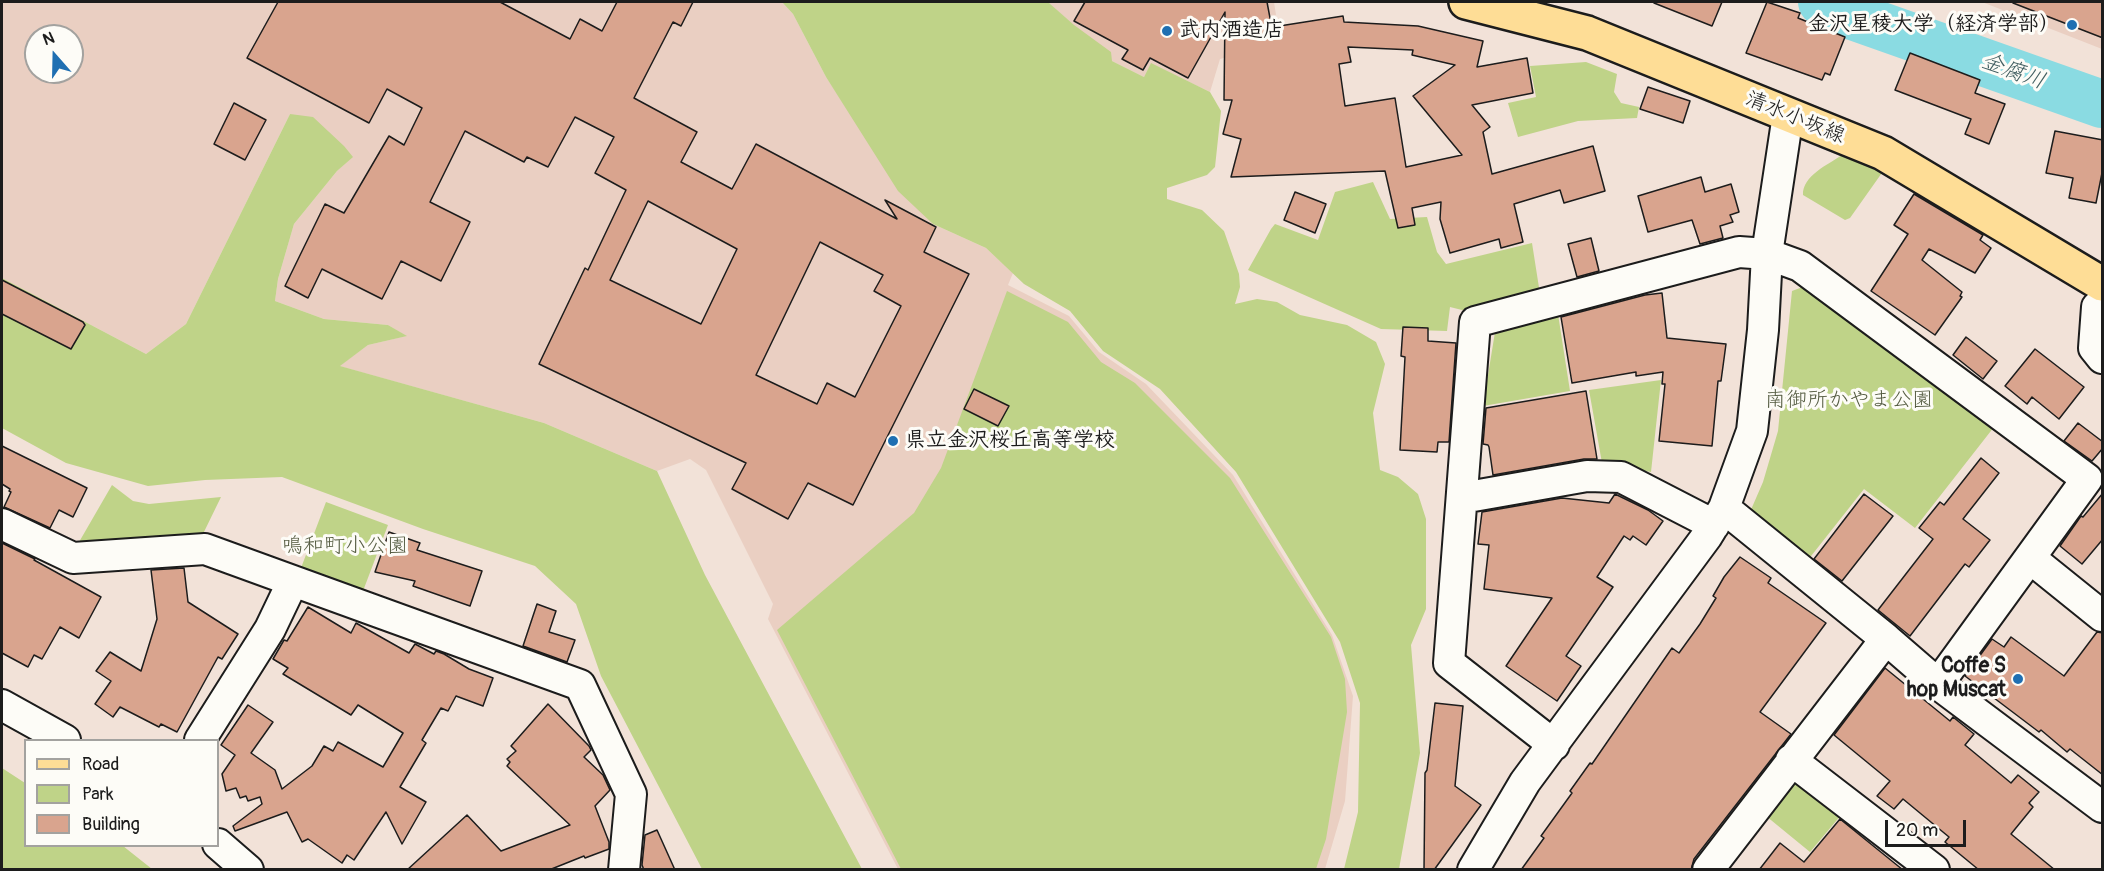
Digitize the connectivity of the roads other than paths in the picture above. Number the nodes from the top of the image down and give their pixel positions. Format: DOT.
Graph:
graph roads {
  1 [pos="1466,2"];
  2 [pos="1788,115"];
  3 [pos="1767,254"];
  4 [pos="2103,284"];
  5 [pos="2103,303"];
  6 [pos="2103,358"];
  7 [pos="1462,498"];
  8 [pos="1719,516"];
  9 [pos="2,524"];
  10 [pos="2030,558"];
  11 [pos="293,581"];
  12 [pos="2103,616"];
  13 [pos="1886,639"];
  14 [pos="1938,684"];
  15 [pos="2,705"];
  16 [pos="62,739"];
  17 [pos="201,739"];
  18 [pos="1554,744"];
  19 [pos="1791,760"];
  20 [pos="2103,807"];
  21 [pos="219,845"];
  22 [pos="1712,868"];
  23 [pos="248,870"];
  24 [pos="624,870"];
  25 [pos="1473,870"];
  26 [pos="1934,870"];
  1 -- 2 [label="main road, 清水小坂線"];
  2 -- 3 [label="street"];
  2 -- 4 [label="main road, 清水小坂線"];
  3 -- 7 [label="street"];
  3 -- 8 [label="street"];
  3 -- 10 [label="street"];
  5 -- 6 [label="street"];
  7 -- 8 [label="street"];
  7 -- 18 [label="street"];
  8 -- 13 [label="street"];
  8 -- 18 [label="street"];
  9 -- 11 [label="street"];
  10 -- 12 [label="street"];
  10 -- 14 [label="street"];
  11 -- 17 [label="street"];
  11 -- 24 [label="street"];
  13 -- 14 [label="street"];
  13 -- 19 [label="street"];
  14 -- 20 [label="street"];
  15 -- 16 [label="street"];
  18 -- 25 [label="street"];
  19 -- 22 [label="street"];
  19 -- 26 [label="street"];
  21 -- 23 [label="street"];
}
